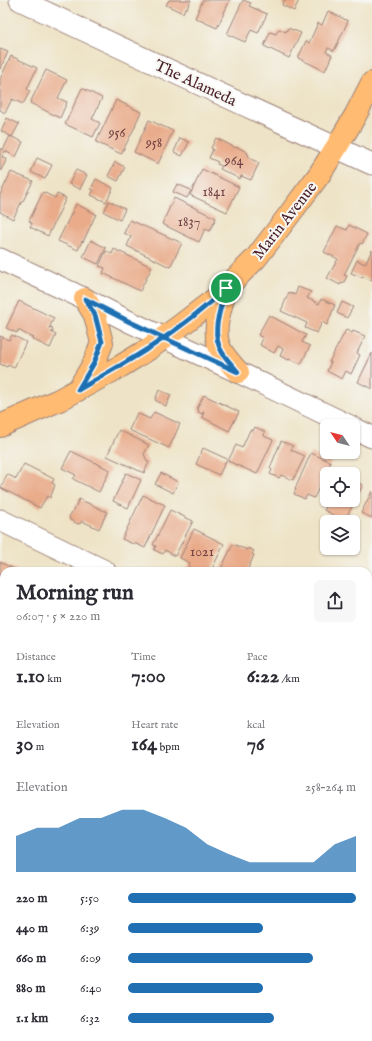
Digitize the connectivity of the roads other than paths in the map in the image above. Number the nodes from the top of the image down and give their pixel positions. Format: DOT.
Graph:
graph roads {
  1 [pos="25,1"];
  2 [pos="50,6"];
  3 [pos="372,83"];
  4 [pos="336,148"];
  5 [pos="372,164"];
  6 [pos="0,259"];
  7 [pos="226,288"];
  8 [pos="85,299"];
  9 [pos="164,338"];
  10 [pos="238,372"];
  11 [pos="78,390"];
  12 [pos="335,419"];
  13 [pos="0,426"];
  14 [pos="360,431"];
  15 [pos="372,437"];
  16 [pos="0,520"];
  17 [pos="97,567"];
  1 -- 2 [label="street, The Alameda"];
  2 -- 4 [label="street, The Alameda"];
  3 -- 4 [label="main road, Marin Avenue"];
  4 -- 5 [label="street, The Alameda"];
  4 -- 7 [label="main road, Marin Avenue"];
  6 -- 8 [label="street"];
  7 -- 9 [label="main road, Marin Avenue"];
  7 -- 10 [label="main road"];
  8 -- 9 [label="street"];
  8 -- 11 [label="main road"];
  9 -- 10 [label="street"];
  9 -- 11 [label="main road, Marin Avenue"];
  10 -- 12 [label="street"];
  11 -- 13 [label="main road, Marin Avenue"];
  14 -- 15 [label="street"];
  16 -- 17 [label="street"];
}
